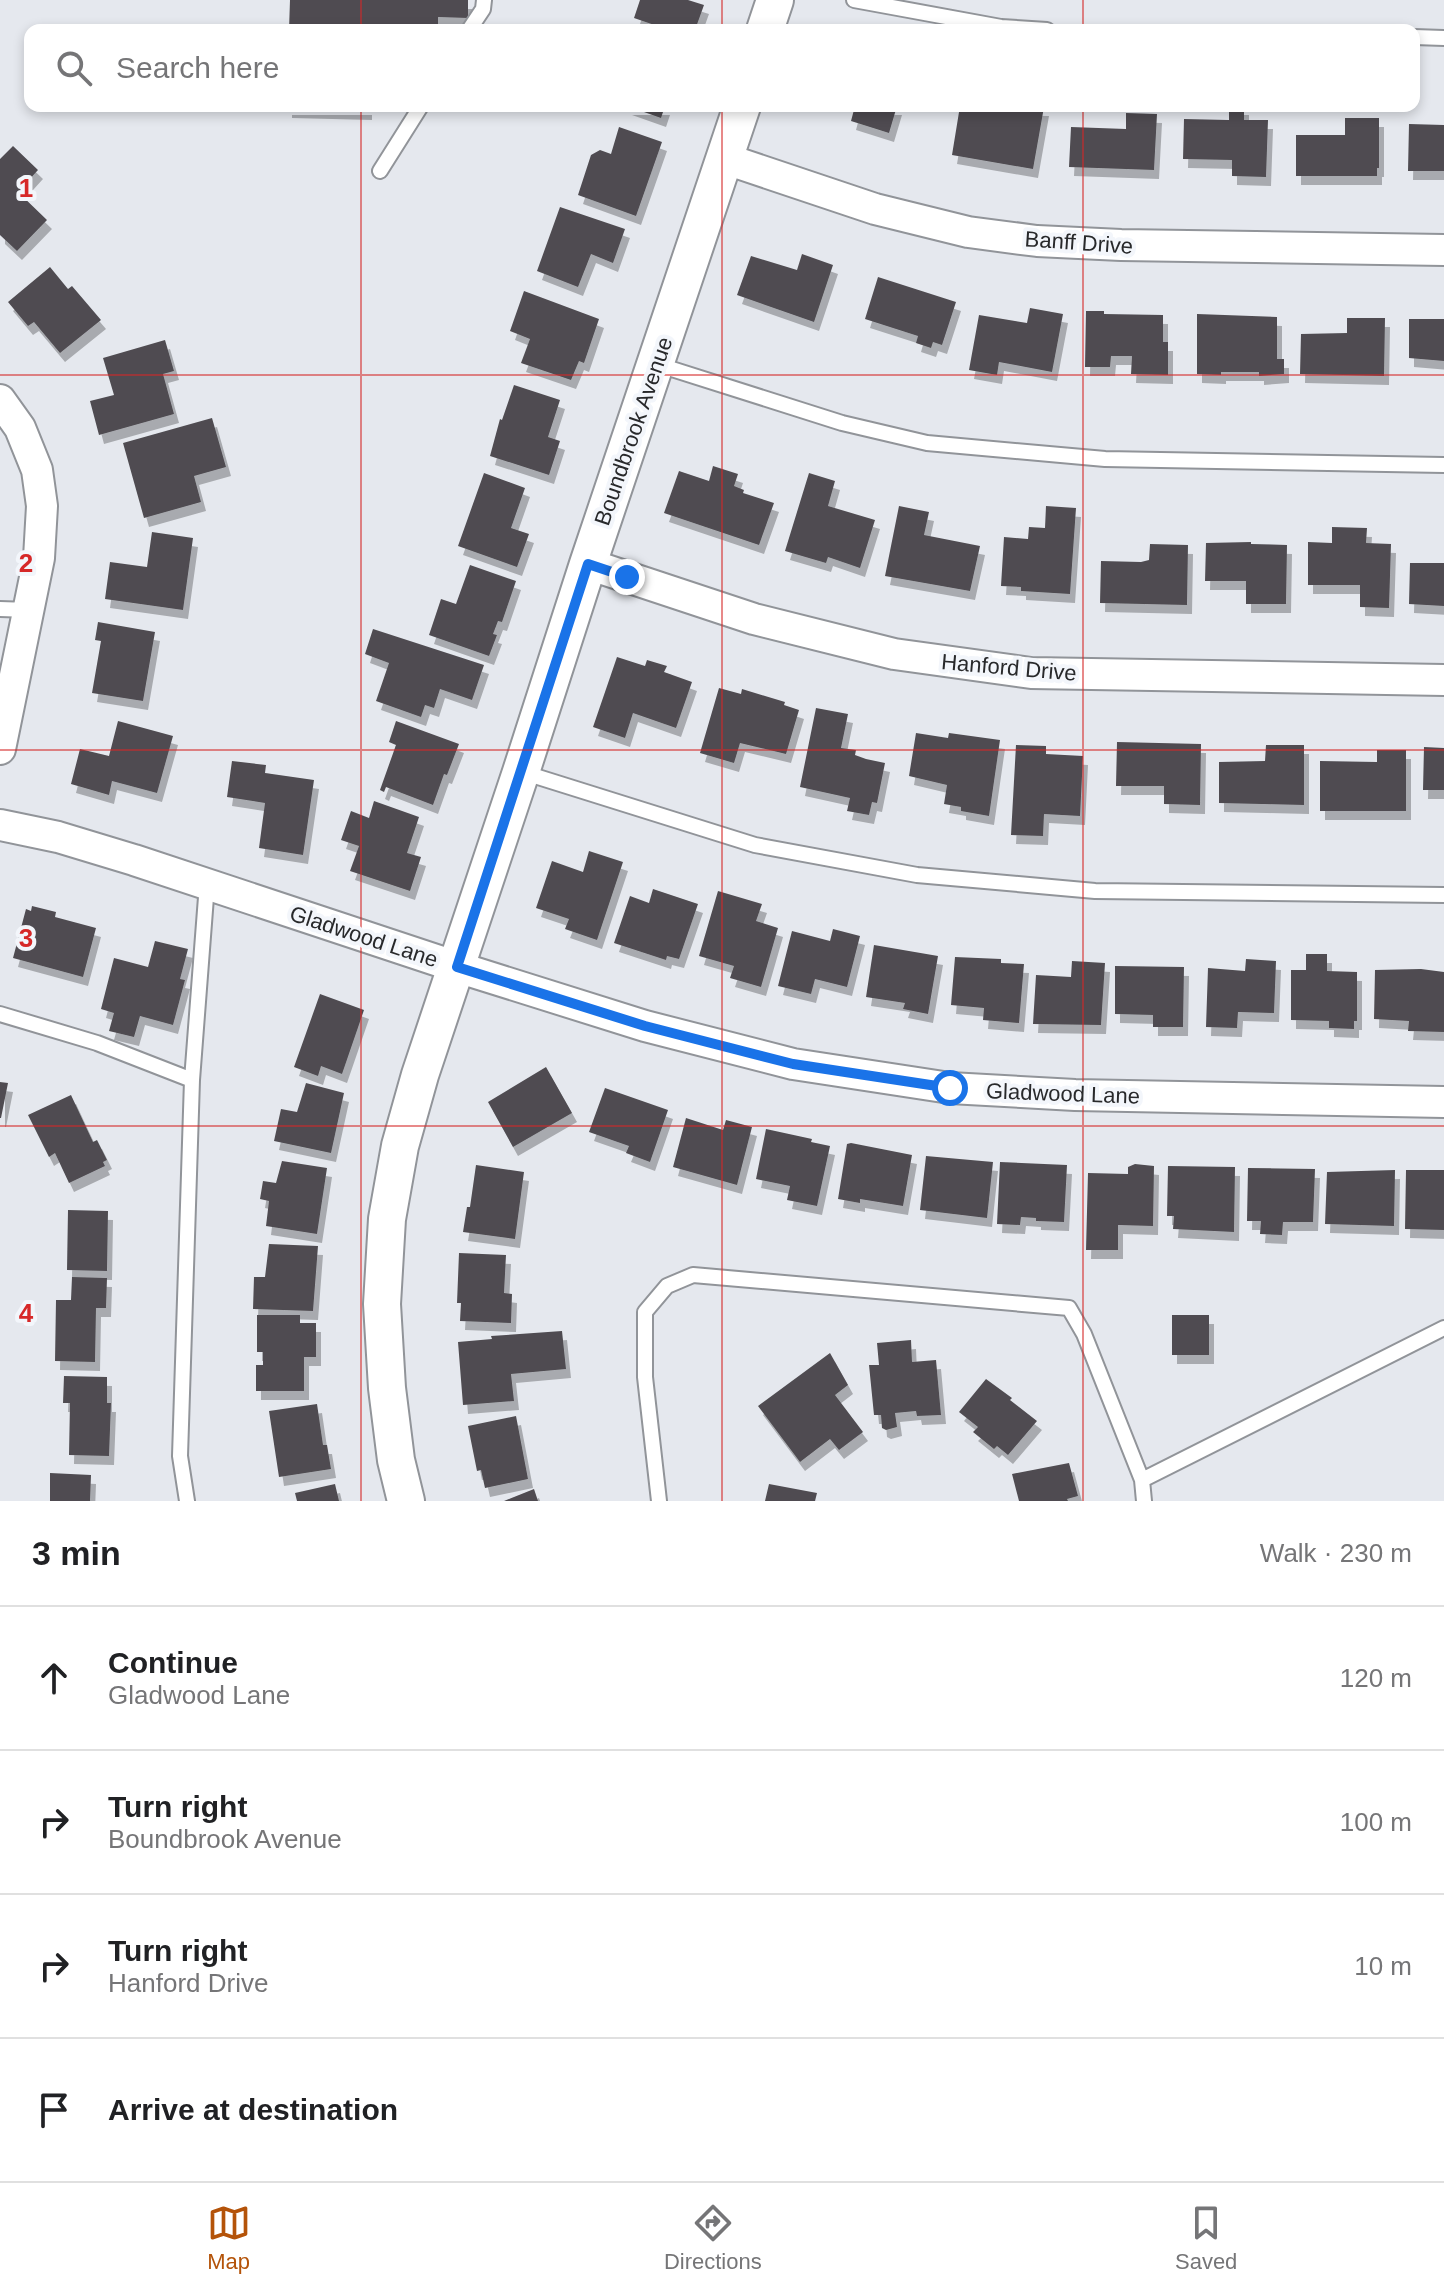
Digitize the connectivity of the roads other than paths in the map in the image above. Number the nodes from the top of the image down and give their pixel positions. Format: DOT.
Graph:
graph roads {
  1 [pos="484,0"];
  2 [pos="775,0"];
  3 [pos="854,0"];
  4 [pos="473,24"];
  5 [pos="767,24"];
  6 [pos="985,24"];
  7 [pos="1420,37"];
  8 [pos="1444,38"];
  9 [pos="417,112"];
  10 [pos="740,112"];
  11 [pos="726,159"];
  12 [pos="380,171"];
  13 [pos="1444,250"];
  14 [pos="656,364"];
  15 [pos="0,400"];
  16 [pos="1444,465"];
  17 [pos="588,564"];
  18 [pos="15,610"];
  19 [pos="1444,680"];
  20 [pos="0,749"];
  21 [pos="521,772"];
  22 [pos="0,825"];
  23 [pos="207,884"];
  24 [pos="1444,895"];
  25 [pos="457,967"];
  26 [pos="0,1014"];
  27 [pos="192,1080"];
  28 [pos="1444,1102"];
  29 [pos="1444,1328"];
  30 [pos="1142,1480"];
  31 [pos="187,1501"];
  32 [pos="406,1501"];
  33 [pos="659,1501"];
  34 [pos="1144,1501"];
  1 -- 4 [label="lane"];
  2 -- 5 [label="street"];
  3 -- 6 [label="lane"];
  7 -- 8 [label="lane"];
  9 -- 12 [label="lane"];
  10 -- 11 [label="street, Boundbrook Avenue"];
  11 -- 13 [label="street, Banff Drive"];
  11 -- 14 [label="street, Boundbrook Avenue"];
  14 -- 16 [label="lane"];
  14 -- 17 [label="street, Boundbrook Avenue"];
  15 -- 18 [label="street"];
  17 -- 19 [label="street, Hanford Drive"];
  17 -- 21 [label="street, Boundbrook Avenue"];
  18 -- 20 [label="street"];
  21 -- 24 [label="lane"];
  21 -- 25 [label="street, Boundbrook Avenue"];
  22 -- 23 [label="street, Gladwood Lane"];
  23 -- 25 [label="street, Gladwood Lane"];
  23 -- 27 [label="lane"];
  25 -- 28 [label="street, Gladwood Lane"];
  25 -- 32 [label="street, Boundbrook Avenue"];
  26 -- 27 [label="lane"];
  27 -- 31 [label="lane"];
  29 -- 30 [label="lane"];
  30 -- 33 [label="lane"];
  30 -- 34 [label="lane"];
}
